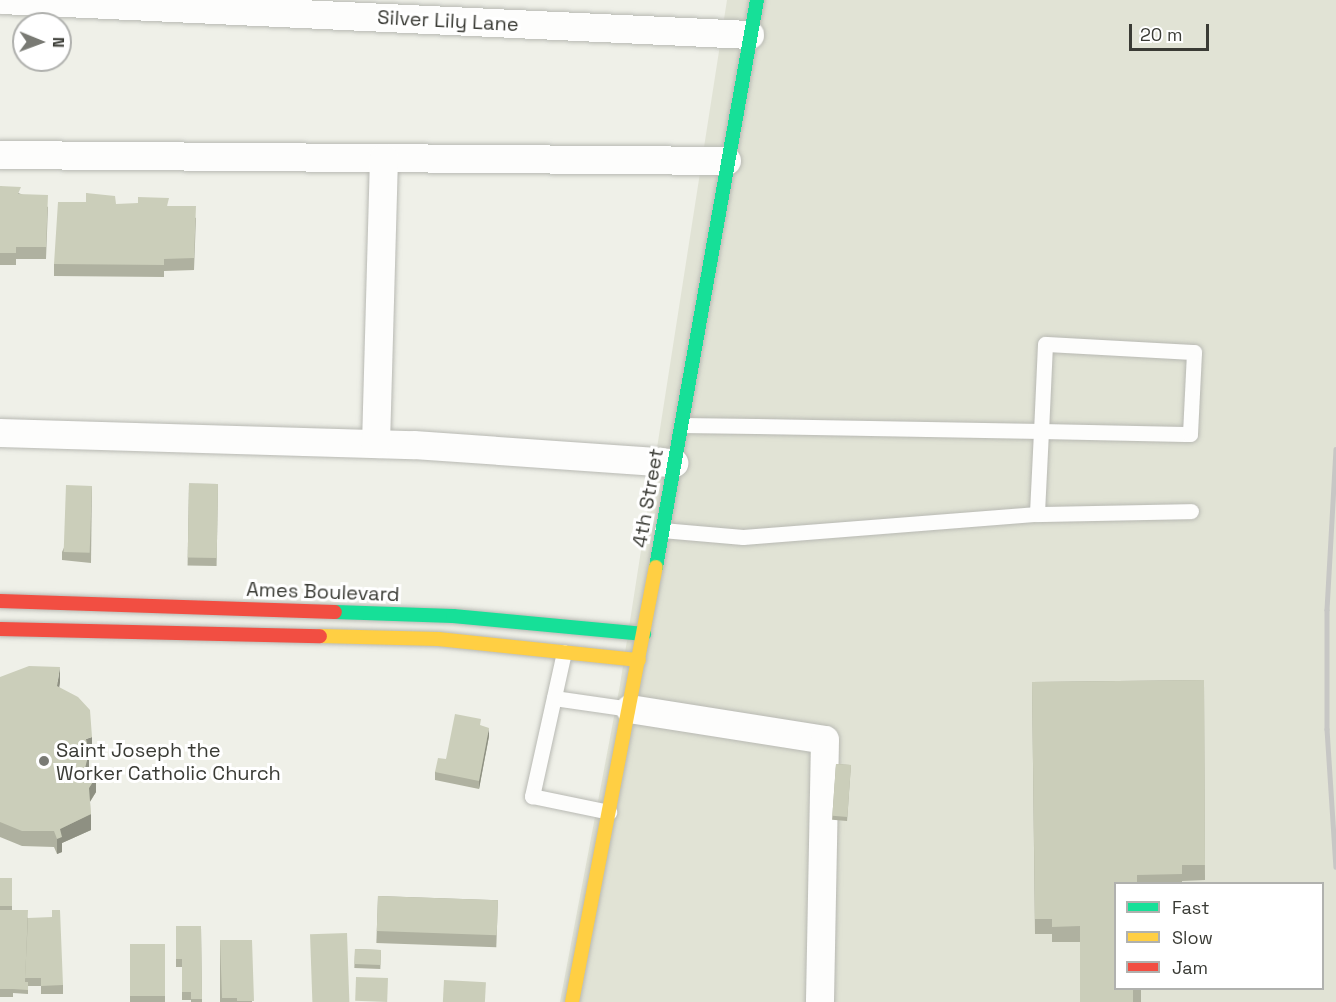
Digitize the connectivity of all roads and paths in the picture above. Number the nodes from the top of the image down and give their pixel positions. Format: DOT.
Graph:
graph roads {
  1 [pos="2,0"];
  2 [pos="757,0"];
  3 [pos="750,35"];
  4 [pos="0,155"];
  5 [pos="384,158"];
  6 [pos="727,161"];
  7 [pos="681,425"];
  8 [pos="1041,431"];
  9 [pos="0,433"];
  10 [pos="376,444"];
  11 [pos="674,463"];
  12 [pos="1191,511"];
  13 [pos="1037,514"];
  14 [pos="662,530"];
  15 [pos="0,601"];
  16 [pos="0,629"];
  17 [pos="644,634"];
  18 [pos="564,652"];
  19 [pos="639,660"];
  20 [pos="554,698"];
  21 [pos="630,709"];
  22 [pos="609,812"];
  23 [pos="572,1002"];
  24 [pos="819,1002"];
  1 -- 3 [label="street, Silver Lily Lane"];
  2 -- 3 [label="street, 4th Street"];
  3 -- 6 [label="street, 4th Street"];
  4 -- 5 [label="street"];
  5 -- 6 [label="street"];
  5 -- 10 [label="street"];
  6 -- 7 [label="street, 4th Street"];
  7 -- 8 [label="lane"];
  7 -- 11 [label="street, 4th Street"];
  8 -- 8 [label="lane"];
  8 -- 13 [label="lane"];
  9 -- 10 [label="street"];
  10 -- 11 [label="street"];
  11 -- 14 [label="street, 4th Street"];
  12 -- 13 [label="lane"];
  13 -- 14 [label="lane"];
  14 -- 17 [label="street, 4th Street"];
  15 -- 17 [label="street, Ames Boulevard"];
  16 -- 18 [label="street"];
  17 -- 19 [label="street, 4th Street"];
  18 -- 19 [label="street"];
  18 -- 20 [label="lane"];
  19 -- 21 [label="street, 4th Street"];
  20 -- 21 [label="lane"];
  20 -- 22 [label="lane"];
  21 -- 22 [label="street, 4th Street"];
  21 -- 24 [label="street"];
  22 -- 23 [label="street, 4th Street"];
}
